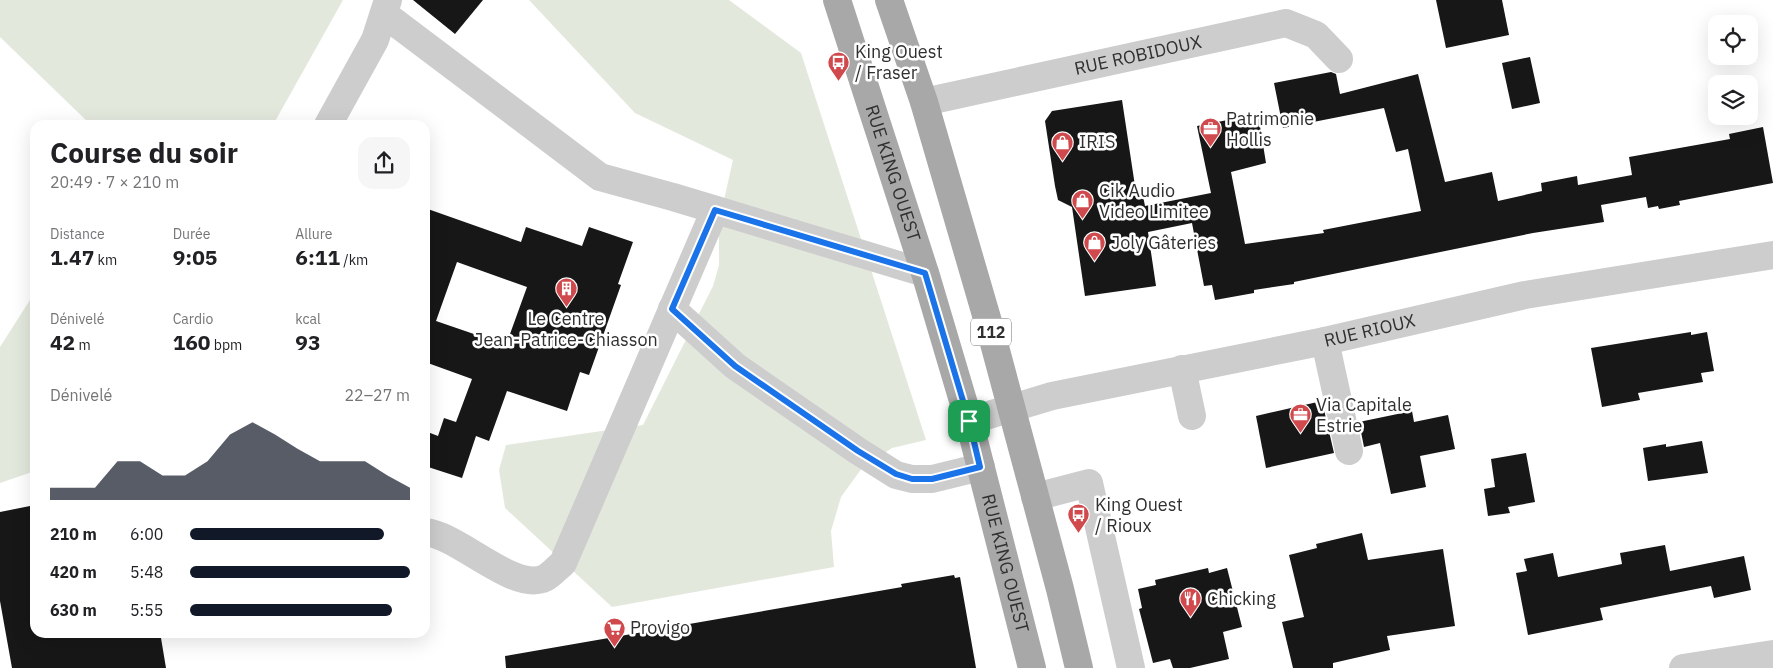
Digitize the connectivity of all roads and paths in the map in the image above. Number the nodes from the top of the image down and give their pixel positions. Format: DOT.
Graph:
graph roads {
  1 [pos="836,0"];
  2 [pos="889,0"];
  3 [pos="386,7"];
  4 [pos="1339,60"];
  5 [pos="924,102"];
  6 [pos="331,120"];
  7 [pos="715,210"];
  8 [pos="1773,255"];
  9 [pos="925,273"];
  10 [pos="672,309"];
  11 [pos="1325,342"];
  12 [pos="1182,369"];
  13 [pos="1011,408"];
  14 [pos="1192,416"];
  15 [pos="969,421"];
  16 [pos="1349,451"];
  17 [pos="980,467"];
  18 [pos="1035,497"];
  19 [pos="430,532"];
  20 [pos="1773,654"];
  21 [pos="1126,667"];
  22 [pos="1032,668"];
  23 [pos="1079,668"];
  24 [pos="1683,668"];
  1 -- 9 [label="main road, RUE KING OUEST / 112"];
  2 -- 5 [label="main road, 112"];
  3 -- 6 [label="street"];
  3 -- 7 [label="street"];
  4 -- 5 [label="street, RUE ROBIDOUX"];
  5 -- 13 [label="main road, 112"];
  7 -- 9 [label="street"];
  7 -- 10 [label="street"];
  8 -- 11 [label="street, RUE RIOUX"];
  9 -- 15 [label="main road, RUE KING OUEST / 112"];
  10 -- 17 [label="street"];
  10 -- 19 [label="street"];
  11 -- 12 [label="street, RUE RIOUX"];
  11 -- 16 [label="street"];
  12 -- 13 [label="street, RUE RIOUX"];
  12 -- 14 [label="street"];
  13 -- 15 [label="street, RUE RIOUX"];
  13 -- 18 [label="main road, 112"];
  15 -- 17 [label="main road, RUE KING OUEST / 112"];
  17 -- 22 [label="main road, RUE KING OUEST / 112"];
  18 -- 21 [label="street"];
  18 -- 23 [label="main road, 112"];
  20 -- 24 [label="street"];
}
